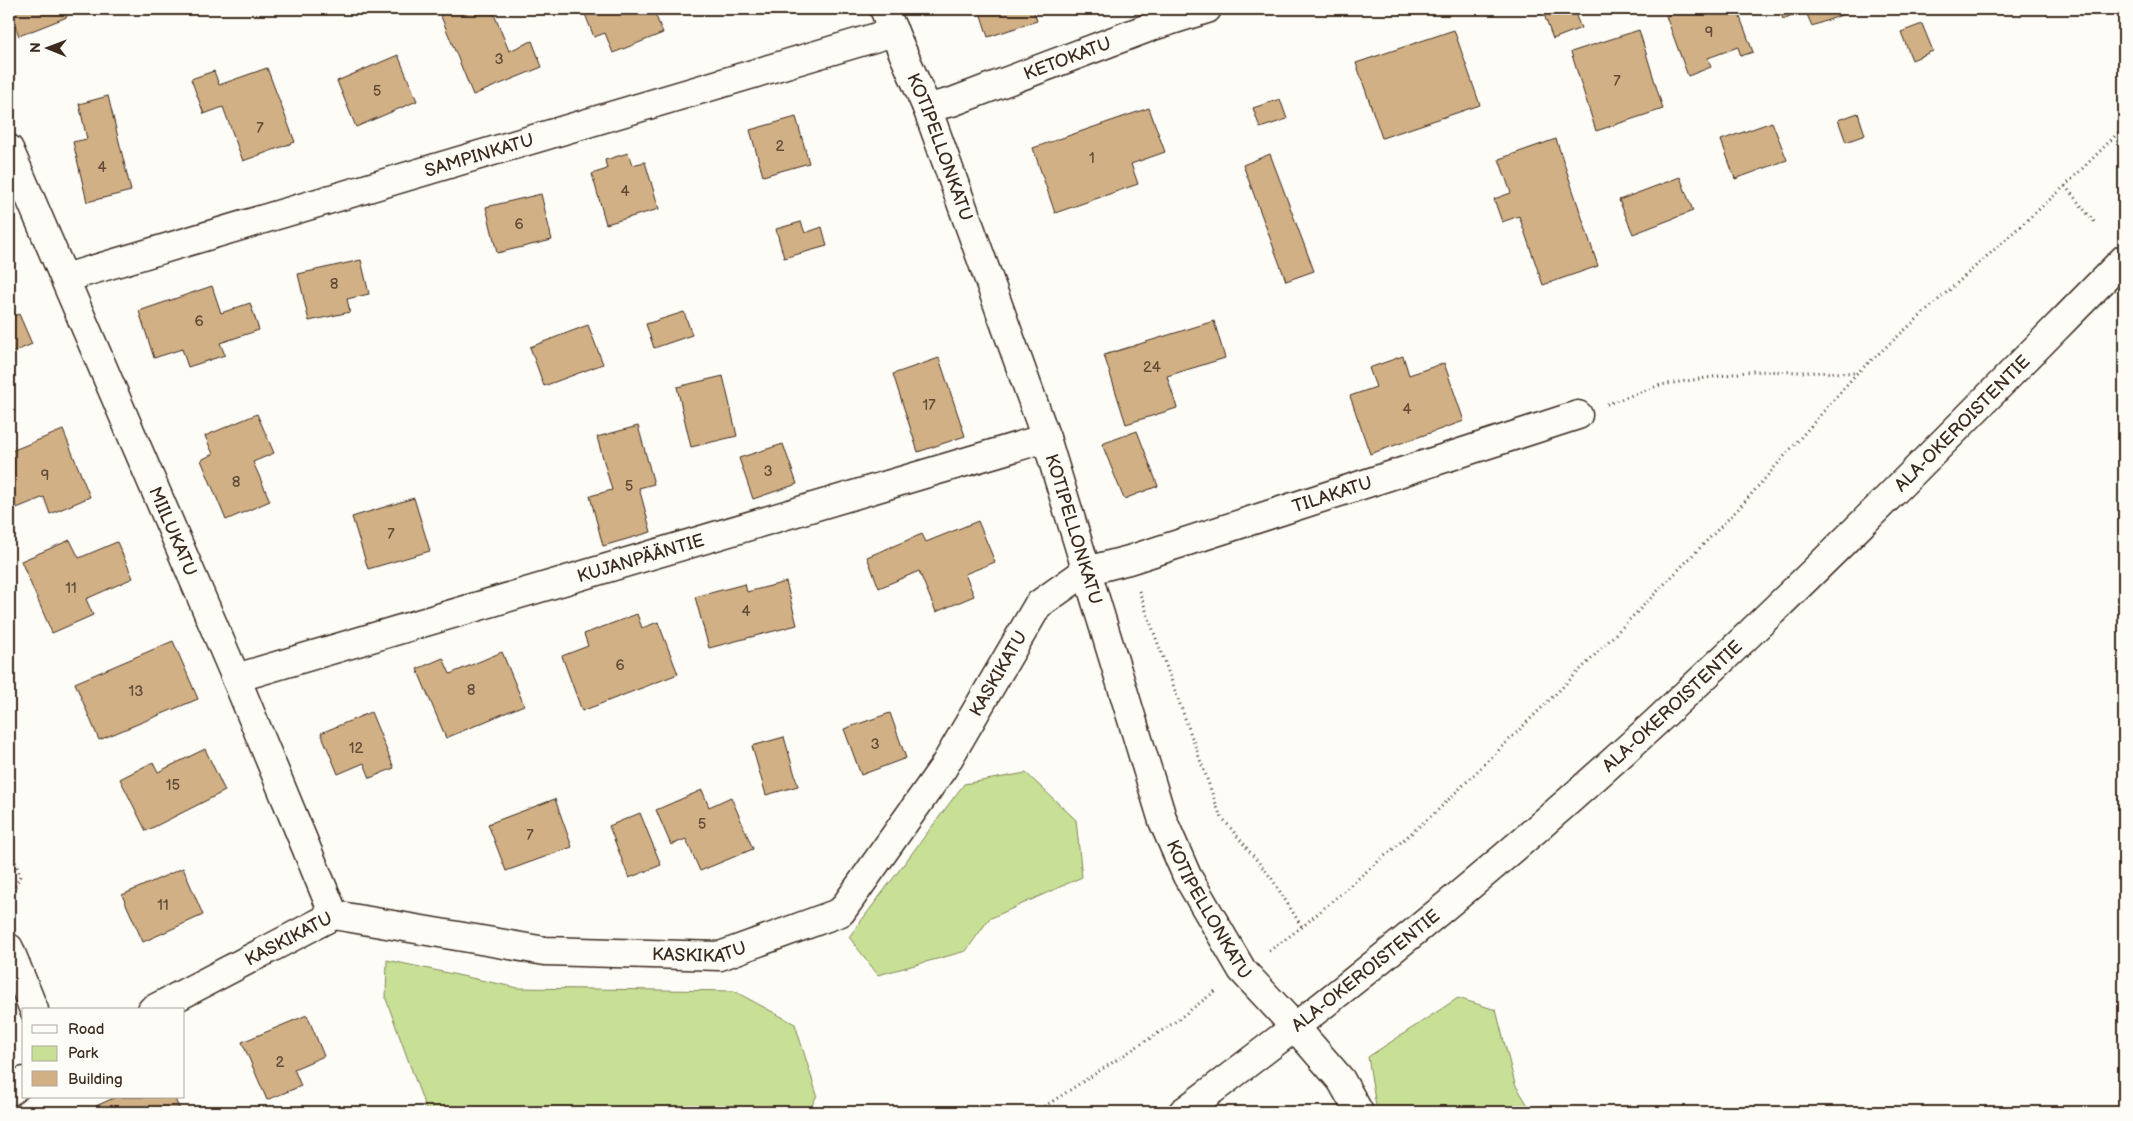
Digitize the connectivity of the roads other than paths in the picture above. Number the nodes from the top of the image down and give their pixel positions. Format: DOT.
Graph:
graph roads {
  1 [pos="1207,9"];
  2 [pos="1150,18"];
  3 [pos="889,20"];
  4 [pos="927,108"];
  5 [pos="9,149"];
  6 [pos="2124,259"];
  7 [pos="65,278"];
  8 [pos="1578,414"];
  9 [pos="1046,438"];
  10 [pos="1086,571"];
  11 [pos="236,678"];
  12 [pos="334,915"];
  13 [pos="9,948"];
  14 [pos="33,1008"];
  15 [pos="156,1008"];
  16 [pos="1296,1028"];
  17 [pos="22,1082"];
  18 [pos="9,1092"];
  19 [pos="1183,1112"];
  20 [pos="1359,1112"];
  1 -- 2 [label="street, KETOKATU"];
  2 -- 4 [label="street, KETOKATU"];
  3 -- 4 [label="street, KOTIPELLONKATU"];
  3 -- 7 [label="street, SAMPINKATU"];
  4 -- 9 [label="street, KOTIPELLONKATU"];
  5 -- 7 [label="street, MIILUKATU"];
  6 -- 16 [label="street, ALA-OKEROISTENTIE"];
  7 -- 11 [label="street, MIILUKATU"];
  8 -- 10 [label="street, TILAKATU"];
  9 -- 10 [label="street, KOTIPELLONKATU"];
  9 -- 11 [label="street, KUJANPÄÄNTIE"];
  10 -- 12 [label="street, KASKIKATU"];
  10 -- 16 [label="street, KOTIPELLONKATU"];
  11 -- 12 [label="street, MIILUKATU"];
  12 -- 15 [label="street, KASKIKATU"];
  13 -- 14 [label="street"];
  16 -- 19 [label="street, ALA-OKEROISTENTIE"];
  16 -- 20 [label="street, KOTIPELLONKATU"];
  17 -- 18 [label="street"];
}
